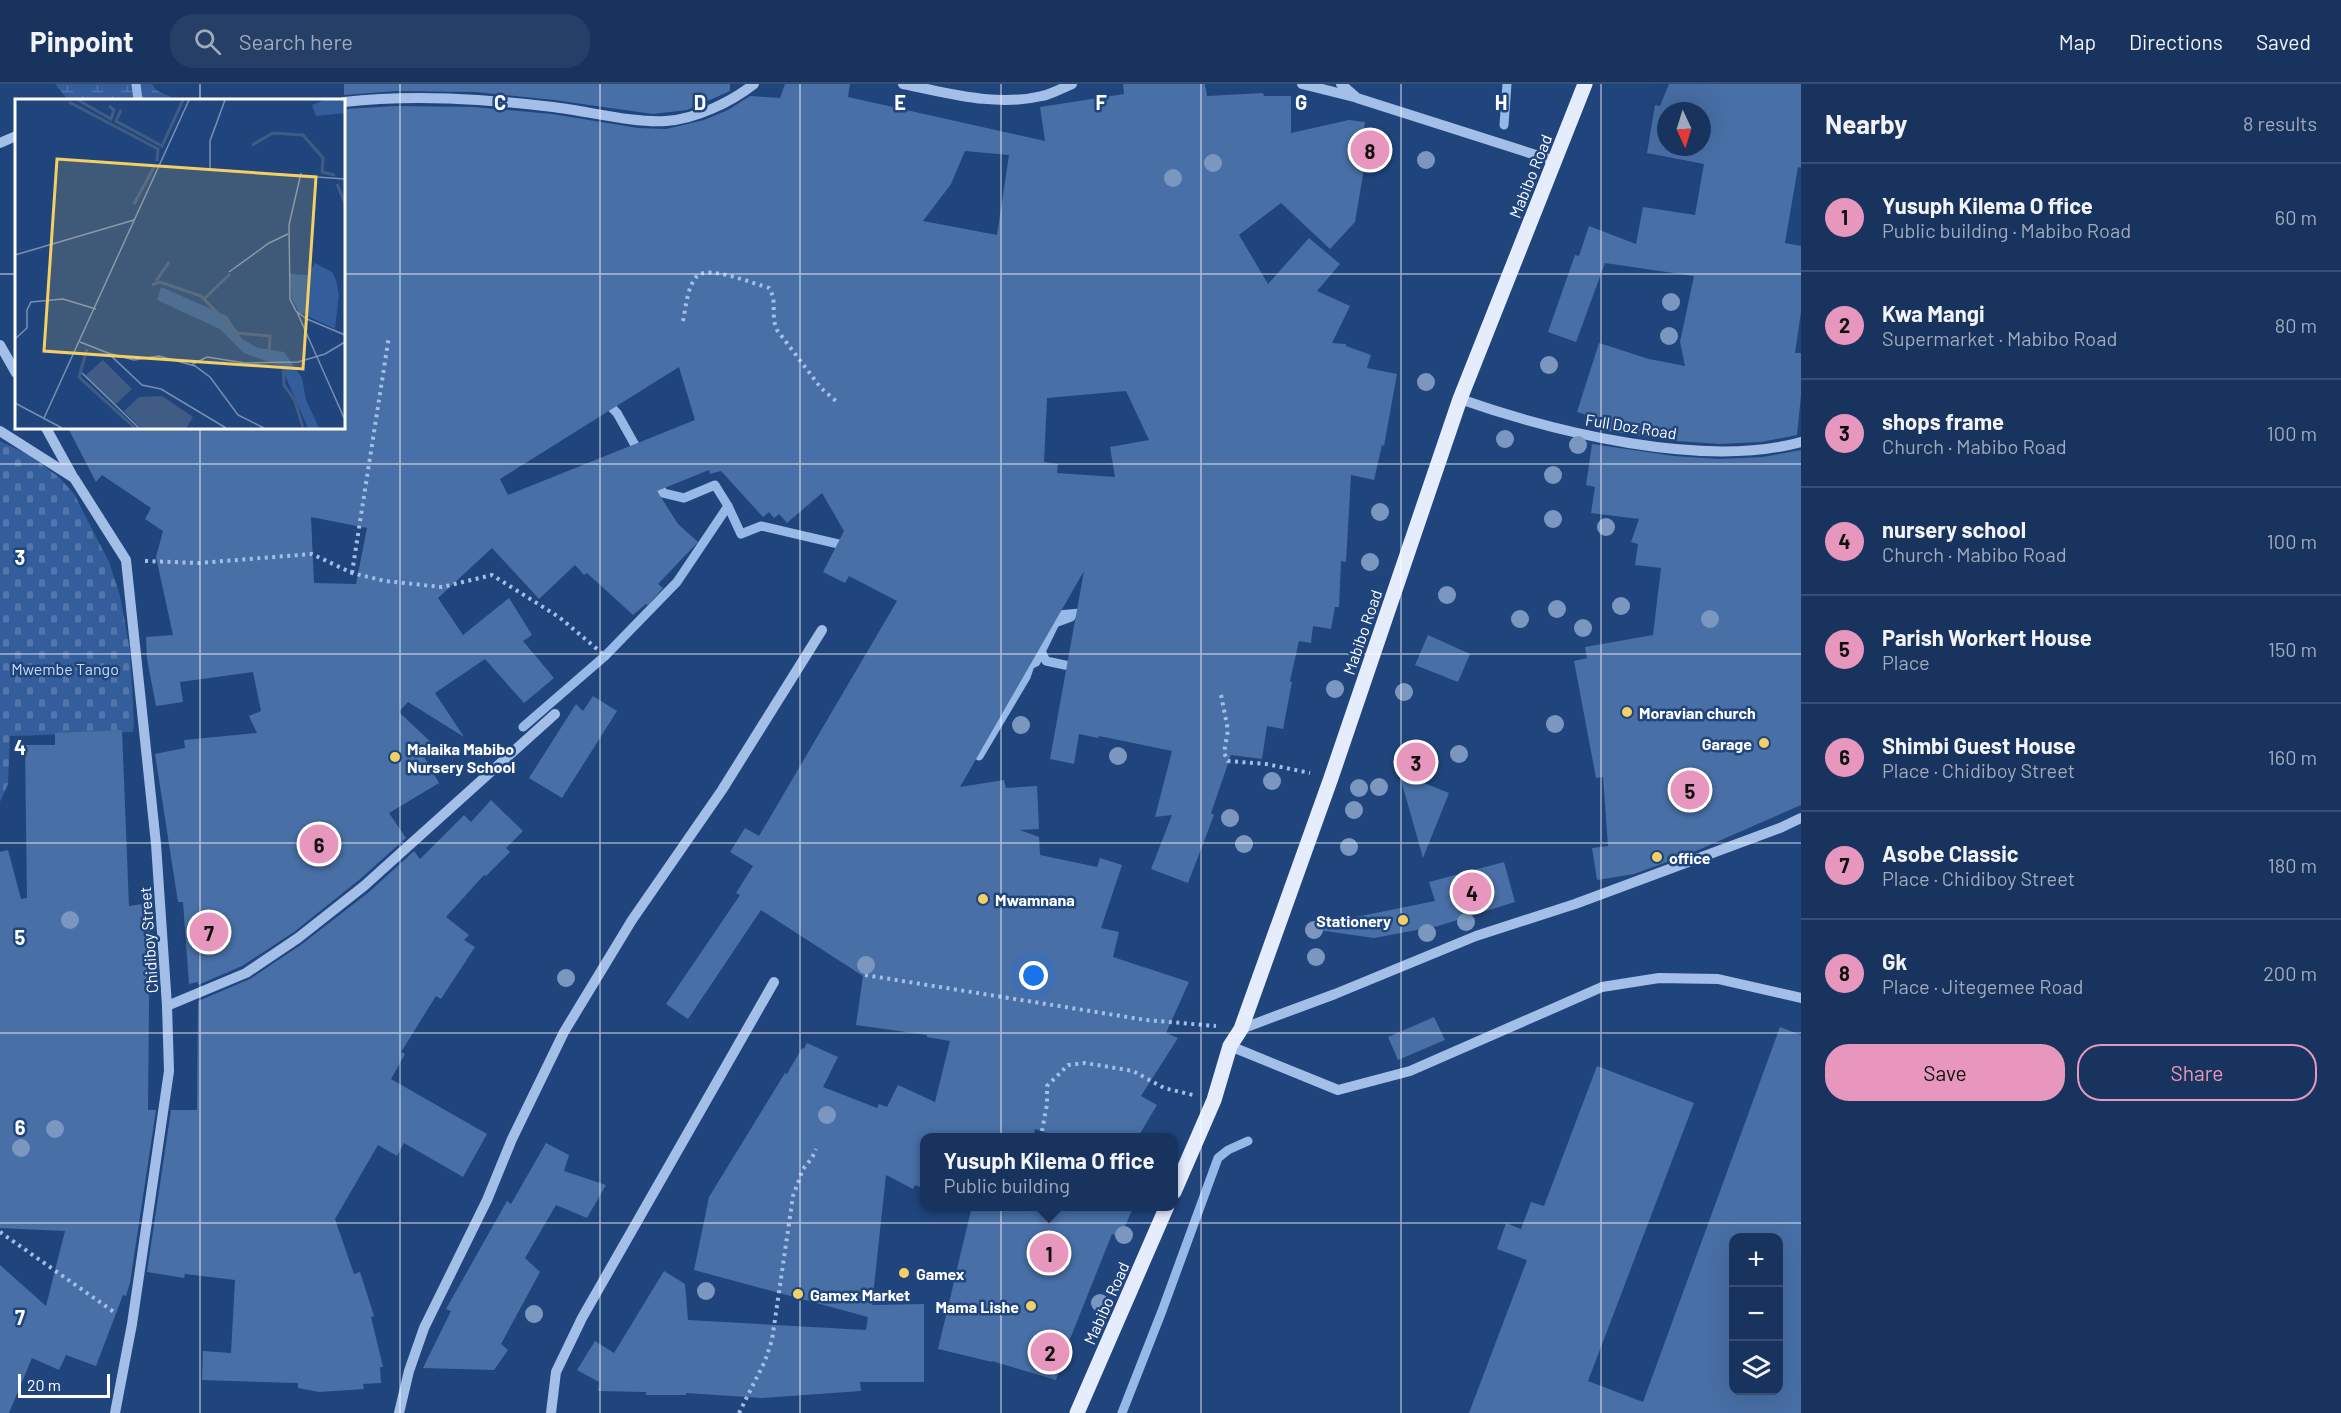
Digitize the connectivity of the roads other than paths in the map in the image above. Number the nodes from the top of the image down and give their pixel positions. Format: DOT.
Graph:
graph roads {
  1 [pos="754,84"];
  2 [pos="903,84"];
  3 [pos="1072,84"];
  4 [pos="1302,84"];
  5 [pos="1341,84"];
  6 [pos="1585,84"];
  7 [pos="1358,98"];
  8 [pos="345,102"];
  9 [pos="15,136"];
  10 [pos="0,143"];
  11 [pos="1555,161"];
  12 [pos="0,345"];
  13 [pos="15,371"];
  14 [pos="1460,399"];
  15 [pos="47,429"];
  16 [pos="0,431"];
  17 [pos="1801,442"];
  18 [pos="74,478"];
  19 [pos="822,630"];
  20 [pos="555,714"];
  21 [pos="1801,818"];
  22 [pos="774,982"];
  23 [pos="1801,998"];
  24 [pos="167,1006"];
  25 [pos="1241,1029"];
  26 [pos="1230,1046"];
  27 [pos="1178,1181"];
  28 [pos="1165,1211"];
  29 [pos="115,1413"];
  30 [pos="399,1413"];
  31 [pos="551,1413"];
  32 [pos="1077,1413"];
  1 -- 8 [label="street"];
  2 -- 3 [label="street"];
  4 -- 7 [label="street"];
  5 -- 7 [label="street"];
  6 -- 11 [label="main road, Mabibo Road"];
  7 -- 11 [label="street"];
  9 -- 10 [label="street"];
  11 -- 14 [label="main road, Mabibo Road"];
  12 -- 13 [label="street"];
  14 -- 17 [label="street, Full Doz Road"];
  14 -- 25 [label="main road, Mabibo Road"];
  15 -- 18 [label="street, Chidiboy Street"];
  16 -- 18 [label="street, Chidiboy Street"];
  18 -- 24 [label="street, Chidiboy Street"];
  19 -- 30 [label="street"];
  20 -- 24 [label="street"];
  21 -- 25 [label="street"];
  22 -- 31 [label="street"];
  23 -- 26 [label="street"];
  24 -- 29 [label="street, Chidiboy Street"];
  25 -- 26 [label="main road, Mabibo Road"];
  26 -- 27 [label="main road, Mabibo Road"];
  28 -- 32 [label="main road, Mabibo Road"];
}
